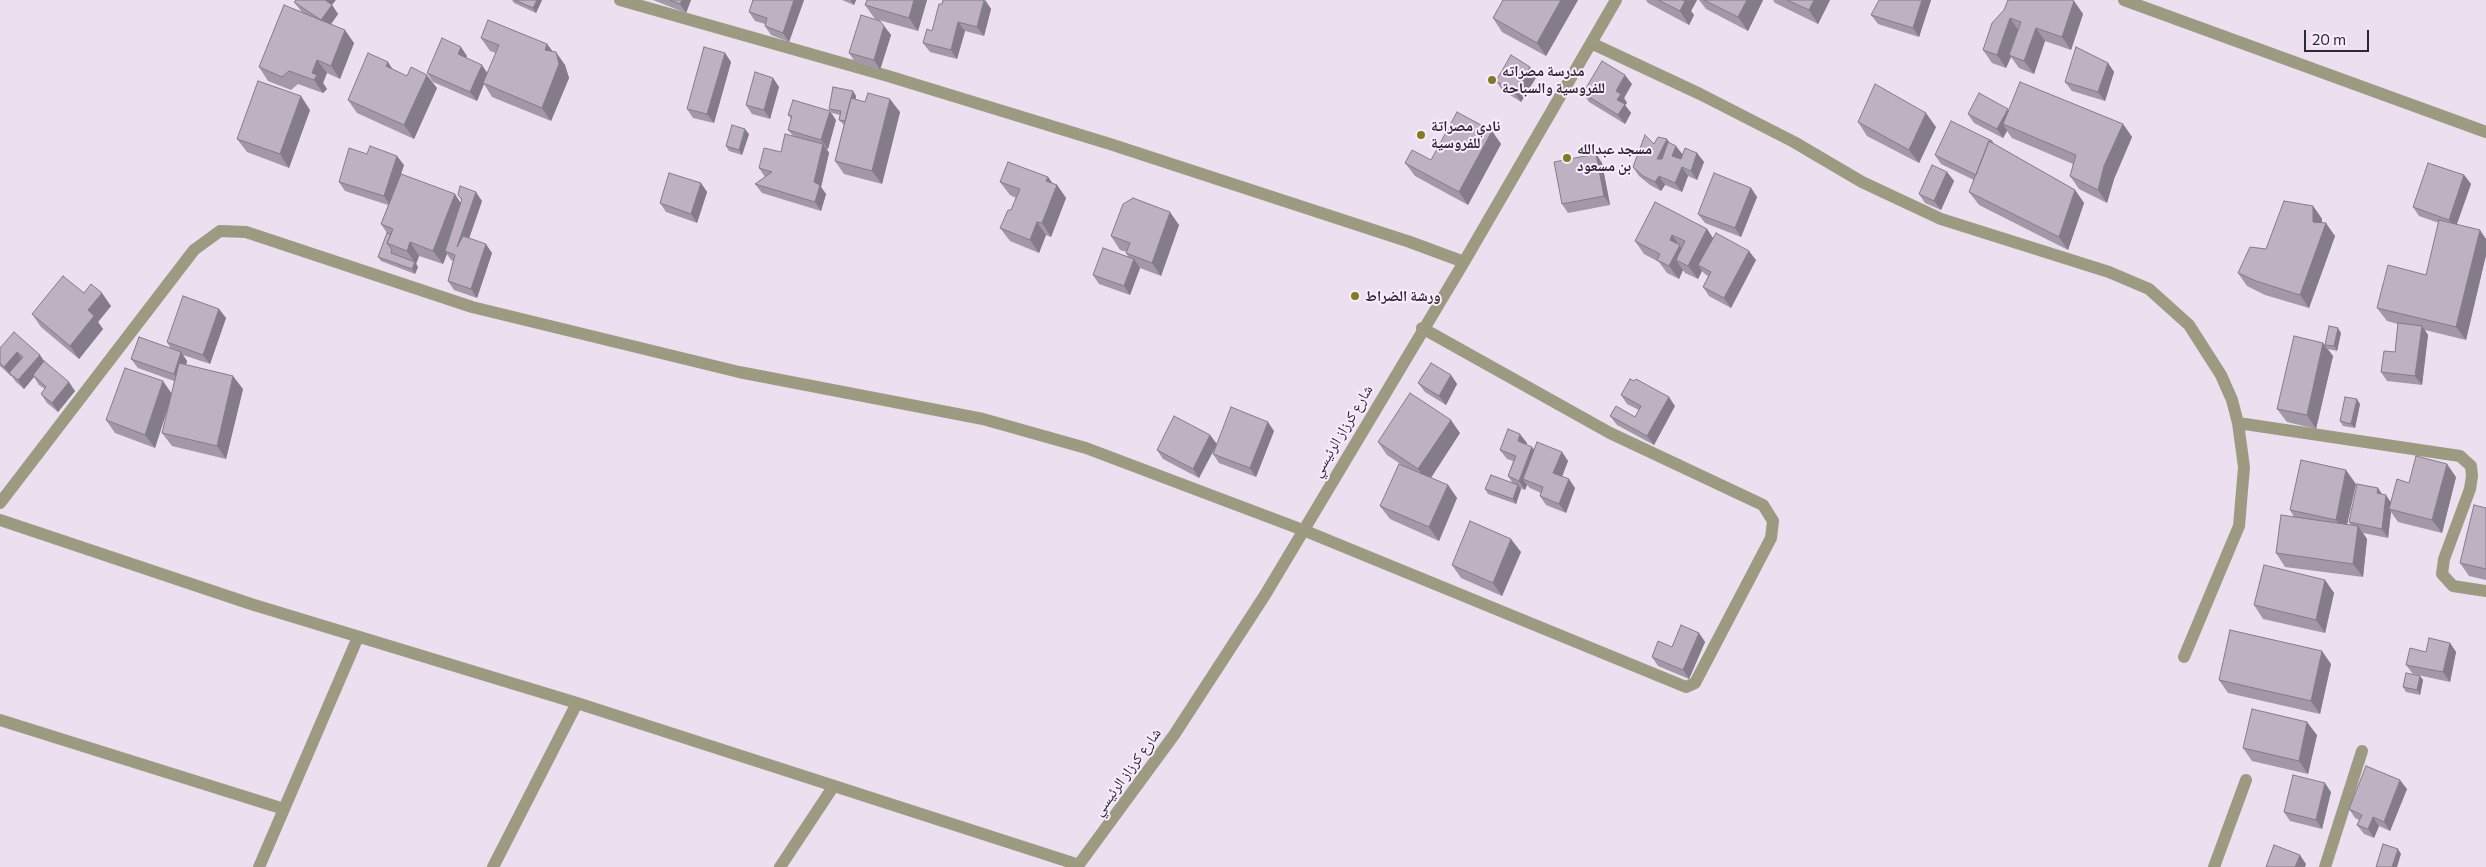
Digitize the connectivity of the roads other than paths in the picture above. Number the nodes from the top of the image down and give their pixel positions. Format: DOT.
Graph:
graph roads {
  1 [pos="620,0"];
  2 [pos="1616,0"];
  3 [pos="2124,0"];
  4 [pos="1591,43"];
  5 [pos="2486,132"];
  6 [pos="1464,262"];
  7 [pos="1422,328"];
  8 [pos="2238,423"];
  9 [pos="0,503"];
  10 [pos="0,520"];
  11 [pos="1303,530"];
  12 [pos="2486,590"];
  13 [pos="358,637"];
  14 [pos="2184,657"];
  15 [pos="577,703"];
  16 [pos="0,720"];
  17 [pos="2362,751"];
  18 [pos="2246,780"];
  19 [pos="833,787"];
  20 [pos="284,810"];
  21 [pos="1078,866"];
  22 [pos="259,867"];
  23 [pos="493,867"];
  24 [pos="780,867"];
  25 [pos="2214,867"];
  26 [pos="2325,867"];
  1 -- 6 [label="street"];
  2 -- 4 [label="street, شارع كرزاز الرئيسي"];
  3 -- 5 [label="street"];
  4 -- 6 [label="street, شارع كرزاز الرئيسي"];
  4 -- 8 [label="street"];
  6 -- 7 [label="street, شارع كرزاز الرئيسي"];
  7 -- 11 [label="street, شارع كرزاز الرئيسي"];
  7 -- 11 [label="street"];
  8 -- 12 [label="street"];
  8 -- 14 [label="street"];
  9 -- 11 [label="street"];
  10 -- 13 [label="street"];
  11 -- 21 [label="street, شارع كرزاز الرئيسي"];
  13 -- 15 [label="street"];
  13 -- 20 [label="street"];
  15 -- 19 [label="street"];
  15 -- 23 [label="street"];
  16 -- 20 [label="street"];
  17 -- 26 [label="street"];
  18 -- 25 [label="street"];
  19 -- 21 [label="street"];
  19 -- 24 [label="street"];
  20 -- 22 [label="street"];
}
